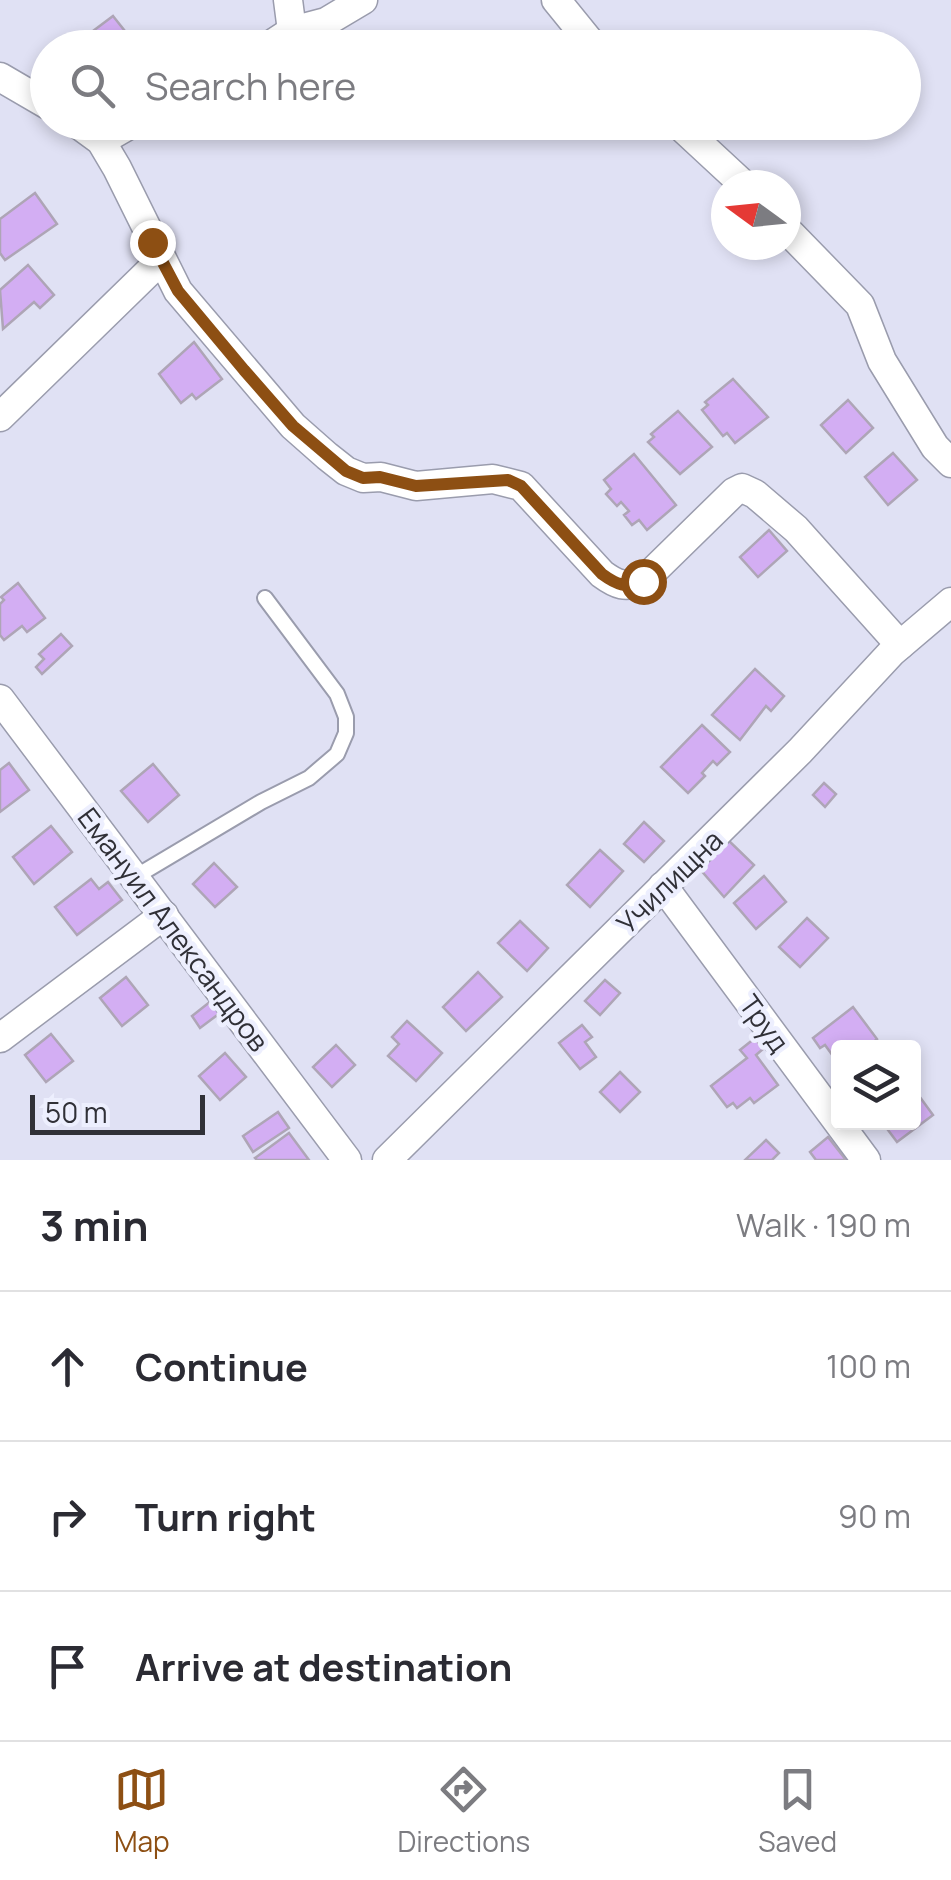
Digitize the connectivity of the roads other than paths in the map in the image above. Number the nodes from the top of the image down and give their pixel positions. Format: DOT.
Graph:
graph roads {
  1 [pos="288,0"];
  2 [pos="363,0"];
  3 [pos="556,0"];
  4 [pos="292,30"];
  5 [pos="296,30"];
  6 [pos="580,30"];
  7 [pos="0,76"];
  8 [pos="30,94"];
  9 [pos="695,140"];
  10 [pos="101,141"];
  11 [pos="728,170"];
  12 [pos="801,244"];
  13 [pos="156,251"];
  14 [pos="0,416"];
  15 [pos="951,464"];
  16 [pos="266,598"];
  17 [pos="951,602"];
  18 [pos="900,645"];
  19 [pos="0,699"];
  20 [pos="135,877"];
  21 [pos="663,886"];
  22 [pos="164,915"];
  23 [pos="0,1038"];
  24 [pos="347,1160"];
  25 [pos="387,1160"];
  26 [pos="866,1160"];
  1 -- 4 [label="street"];
  2 -- 5 [label="street"];
  3 -- 6 [label="street"];
  7 -- 8 [label="street"];
  9 -- 11 [label="street"];
  10 -- 13 [label="street"];
  12 -- 15 [label="street"];
  13 -- 14 [label="street"];
  13 -- 18 [label="street"];
  16 -- 20 [label="lane"];
  17 -- 18 [label="street, Училищна"];
  18 -- 21 [label="street, Училищна"];
  19 -- 20 [label="street, Емануил Александров"];
  20 -- 22 [label="street, Емануил Александров"];
  21 -- 25 [label="street, Училищна"];
  21 -- 26 [label="street, Труд"];
  22 -- 23 [label="street"];
  22 -- 24 [label="street, Емануил Александров"];
}
